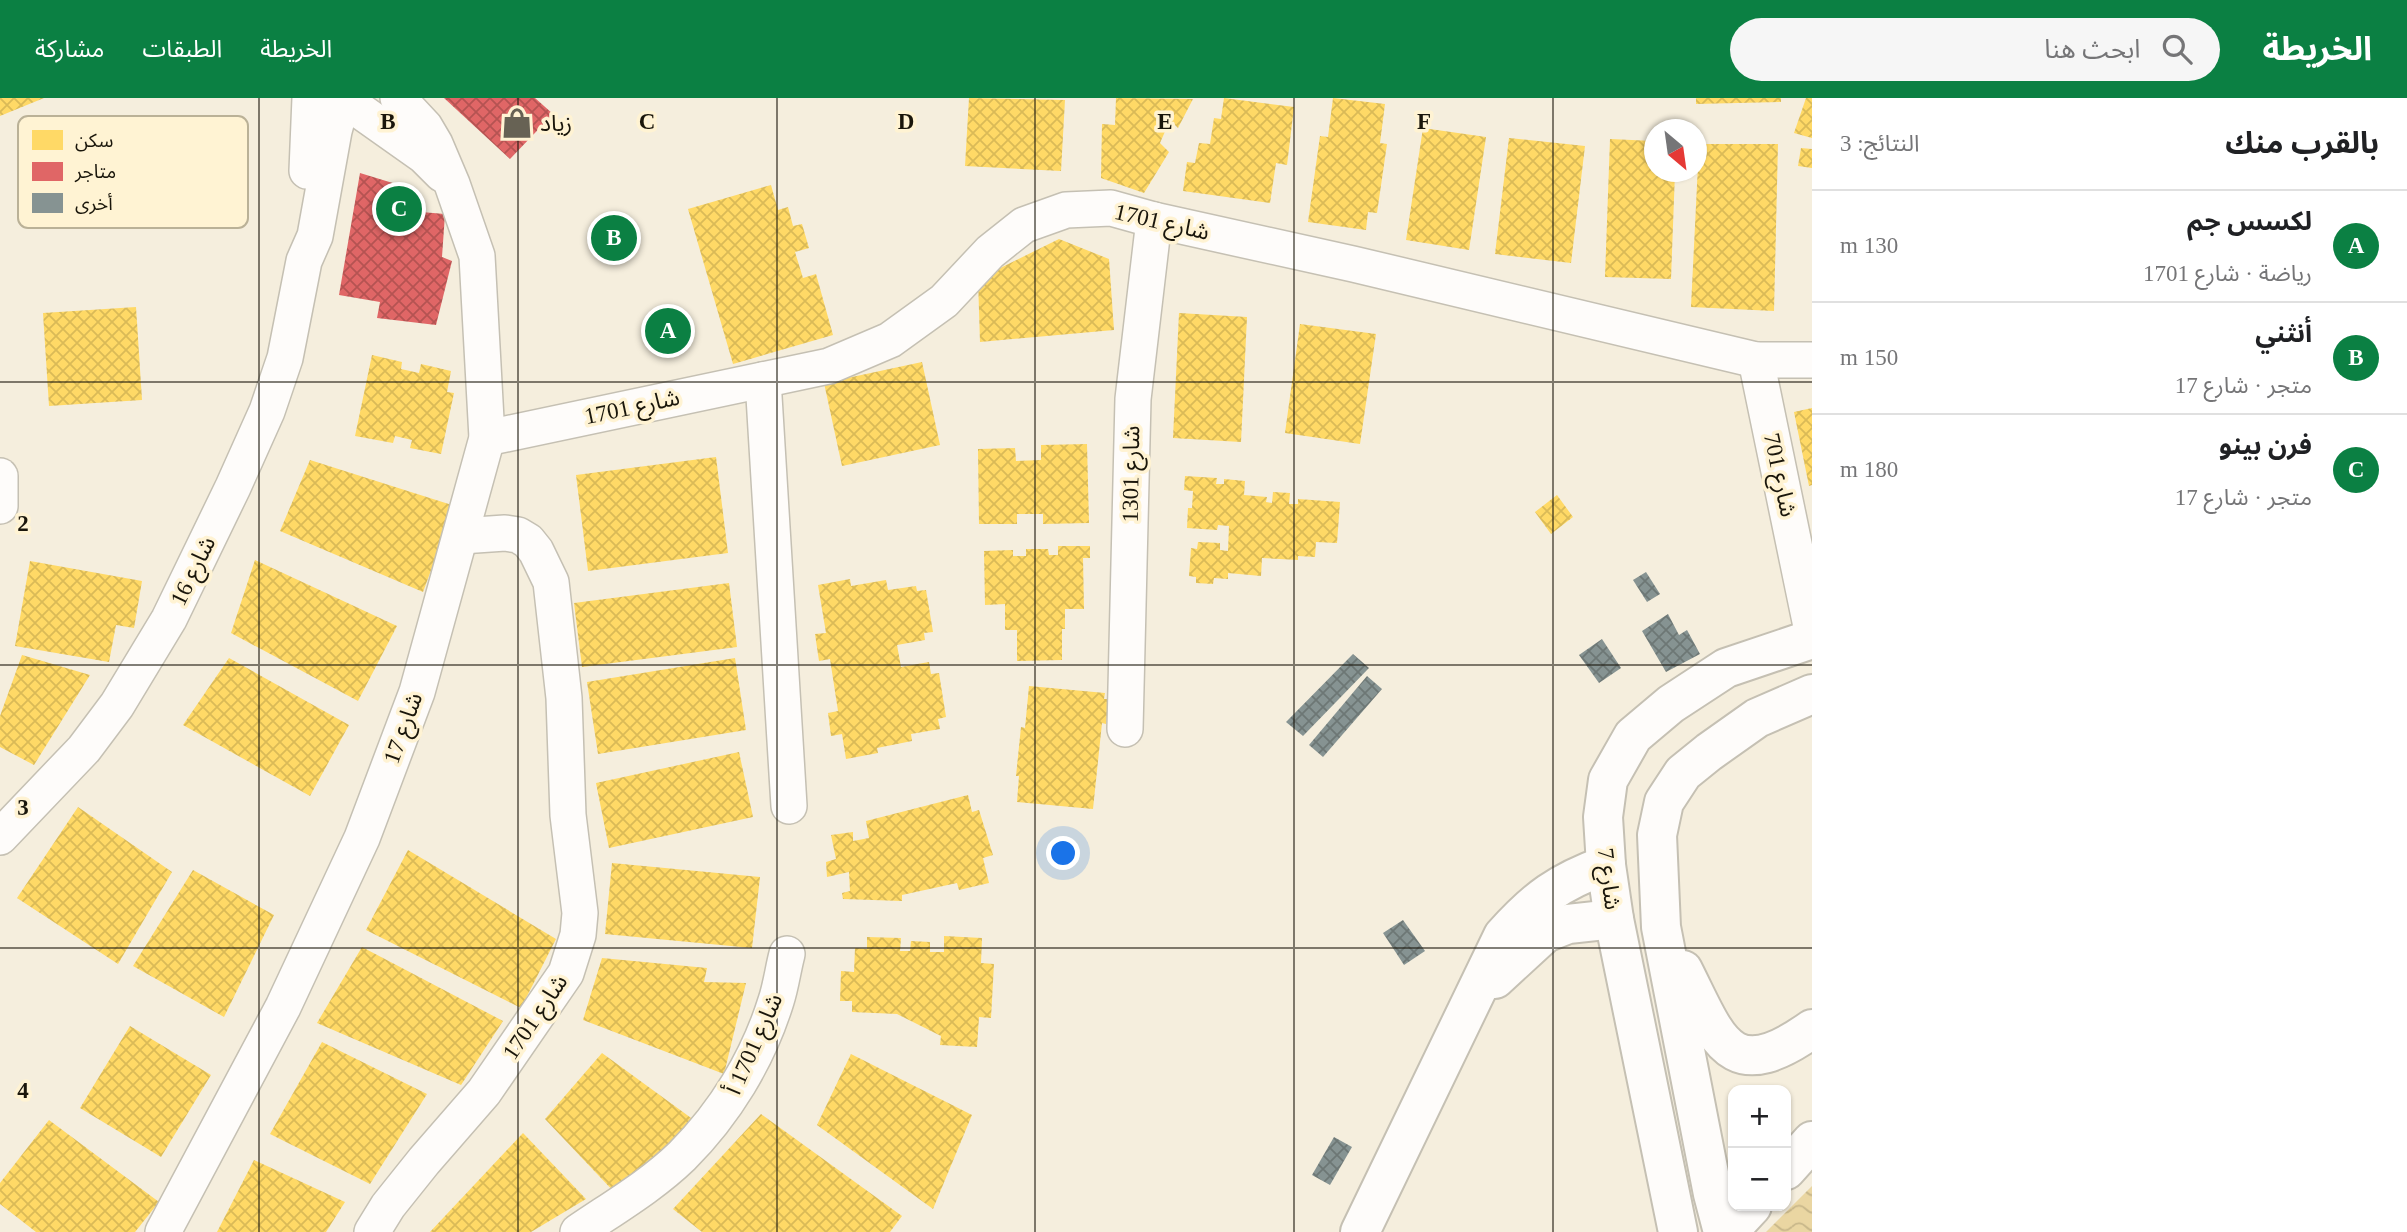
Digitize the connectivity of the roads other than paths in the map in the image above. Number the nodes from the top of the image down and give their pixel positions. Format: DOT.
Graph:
graph roads {
  1 [pos="310,98"];
  2 [pos="340,106"];
  3 [pos="391,112"];
  4 [pos="1154,220"];
  5 [pos="304,261"];
  6 [pos="1756,360"];
  7 [pos="1812,360"];
  8 [pos="763,380"];
  9 [pos="487,438"];
  10 [pos="0,476"];
  11 [pos="0,506"];
  12 [pos="461,536"];
  13 [pos="1812,631"];
  14 [pos="1812,639"];
  15 [pos="1812,695"];
  16 [pos="1125,729"];
  17 [pos="789,806"];
  18 [pos="0,837"];
  19 [pos="1605,865"];
  20 [pos="1614,919"];
  21 [pos="1661,927"];
  22 [pos="787,954"];
  23 [pos="1474,1000"];
  24 [pos="1812,1029"];
  25 [pos="1812,1141"];
  26 [pos="1791,1164"];
  27 [pos="1747,1211"];
  28 [pos="1678,1230"];
  29 [pos="163,1232"];
  30 [pos="372,1232"];
  31 [pos="578,1232"];
  32 [pos="1360,1232"];
  33 [pos="1725,1232"];
  1 -- 5 [label="street, شارع 16"];
  2 -- 3 [label="street, شارع 17"];
  2 -- 5 [label="street, شارع 16"];
  3 -- 9 [label="street, شارع 17"];
  4 -- 6 [label="street, شارع 1701"];
  4 -- 8 [label="street, شارع 1701"];
  4 -- 16 [label="street, شارع 1301"];
  5 -- 18 [label="street, شارع 16"];
  6 -- 7 [label="street, شارع 1701"];
  6 -- 13 [label="street, شارع 701"];
  8 -- 9 [label="street, شارع 1701"];
  8 -- 17 [label="street"];
  9 -- 12 [label="street, شارع 17"];
  10 -- 11 [label="street"];
  12 -- 29 [label="street, شارع 17"];
  12 -- 30 [label="street, شارع 1701"];
  14 -- 19 [label="main road, شارع 7"];
  15 -- 21 [label="main road, شارع 7"];
  19 -- 20 [label="main road, شارع 7"];
  19 -- 23 [label="main road"];
  20 -- 23 [label="main road"];
  20 -- 28 [label="main road, شارع 7"];
  21 -- 24 [label="main road"];
  21 -- 33 [label="main road, شارع 7"];
  22 -- 31 [label="street, شارع 1701 أ"];
  23 -- 32 [label="main road"];
  25 -- 26 [label="main road"];
  27 -- 33 [label="main road"];
}
